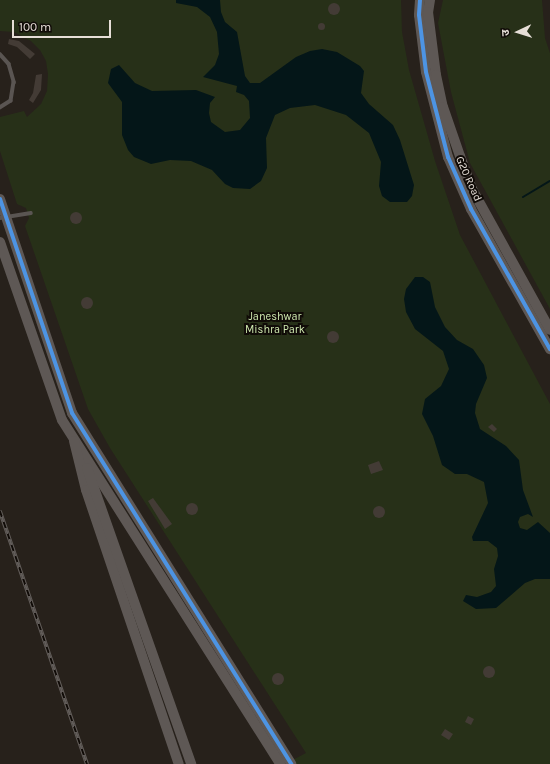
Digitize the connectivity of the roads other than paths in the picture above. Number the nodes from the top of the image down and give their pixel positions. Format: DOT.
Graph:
graph roads {
  1 [pos="420,0"];
  2 [pos="430,0"];
  3 [pos="0,54"];
  4 [pos="0,108"];
  5 [pos="0,198"];
  6 [pos="482,206"];
  7 [pos="471,209"];
  8 [pos="31,213"];
  9 [pos="3,217"];
  10 [pos="0,242"];
  11 [pos="550,330"];
  12 [pos="550,349"];
  13 [pos="83,430"];
  14 [pos="74,438"];
  15 [pos="92,445"];
  16 [pos="83,452"];
  17 [pos="233,681"];
  18 [pos="179,764"];
  19 [pos="191,764"];
  20 [pos="280,764"];
  21 [pos="291,764"];
  1 -- 7 [label="street, G20 Road"];
  2 -- 6 [label="street, G20 Road"];
  3 -- 4 [label="lane"];
  5 -- 9 [label="street"];
  6 -- 7 [label="street"];
  6 -- 11 [label="street, G20 Road"];
  7 -- 12 [label="street, G20 Road"];
  8 -- 9 [label="lane"];
  9 -- 13 [label="street"];
  10 -- 14 [label="street"];
  13 -- 14 [label="street"];
  13 -- 15 [label="street"];
  14 -- 16 [label="street"];
  14 -- 18 [label="street"];
  15 -- 16 [label="street"];
  15 -- 17 [label="street"];
  16 -- 17 [label="street"];
  16 -- 19 [label="street"];
  17 -- 20 [label="street"];
  17 -- 21 [label="street"];
}
